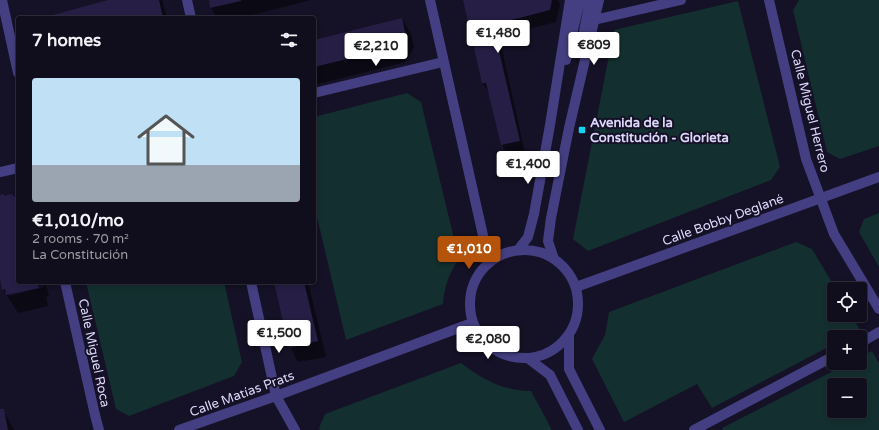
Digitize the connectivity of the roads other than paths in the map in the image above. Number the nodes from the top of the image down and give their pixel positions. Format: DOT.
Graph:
graph roads {
  1 [pos="2,0"];
  2 [pos="187,0"];
  3 [pos="430,0"];
  4 [pos="570,0"];
  5 [pos="580,0"];
  6 [pos="590,0"];
  7 [pos="599,0"];
  8 [pos="681,0"];
  9 [pos="769,0"];
  10 [pos="191,16"];
  11 [pos="594,20"];
  12 [pos="443,62"];
  13 [pos="16,64"];
  14 [pos="316,93"];
  15 [pos="550,125"];
  16 [pos="569,128"];
  17 [pos="16,168"];
  18 [pos="0,172"];
  19 [pos="879,177"];
  20 [pos="821,199"];
  21 [pos="518,250"];
  22 [pos="554,259"];
  23 [pos="489,262"];
  24 [pos="66,284"];
  25 [pos="251,284"];
  26 [pos="576,287"];
  27 [pos="879,309"];
  28 [pos="472,323"];
  29 [pos="879,332"];
  30 [pos="569,334"];
  31 [pos="867,338"];
  32 [pos="529,359"];
  33 [pos="827,360"];
  34 [pos="276,396"];
  35 [pos="99,430"];
  36 [pos="179,430"];
  37 [pos="295,430"];
  38 [pos="578,430"];
  39 [pos="600,430"];
  40 [pos="694,430"];
  1 -- 13 [label="street"];
  2 -- 10 [label="street"];
  3 -- 12 [label="street"];
  4 -- 15 [label="street"];
  5 -- 15 [label="street"];
  6 -- 16 [label="street"];
  7 -- 11 [label="street"];
  8 -- 11 [label="street"];
  9 -- 20 [label="street, Calle Miguel Herrero"];
  11 -- 16 [label="street"];
  12 -- 14 [label="street"];
  12 -- 23 [label="street"];
  15 -- 21 [label="street"];
  16 -- 22 [label="street"];
  17 -- 18 [label="street"];
  19 -- 20 [label="street, Calle Bobby Deglané"];
  20 -- 26 [label="street, Calle Bobby Deglané"];
  20 -- 27 [label="street, Calle Miguel Herrero"];
  21 -- 22 [label="street"];
  21 -- 23 [label="street"];
  22 -- 26 [label="street"];
  23 -- 28 [label="street"];
  24 -- 35 [label="street, Calle Miguel Roca"];
  25 -- 34 [label="street"];
  26 -- 30 [label="street"];
  28 -- 32 [label="street"];
  28 -- 34 [label="street, Calle Matías Prats"];
  29 -- 31 [label="street"];
  30 -- 32 [label="street"];
  30 -- 39 [label="street"];
  32 -- 38 [label="street"];
  33 -- 40 [label="street"];
  34 -- 36 [label="street, Calle Matías Prats"];
  34 -- 37 [label="street"];
}
